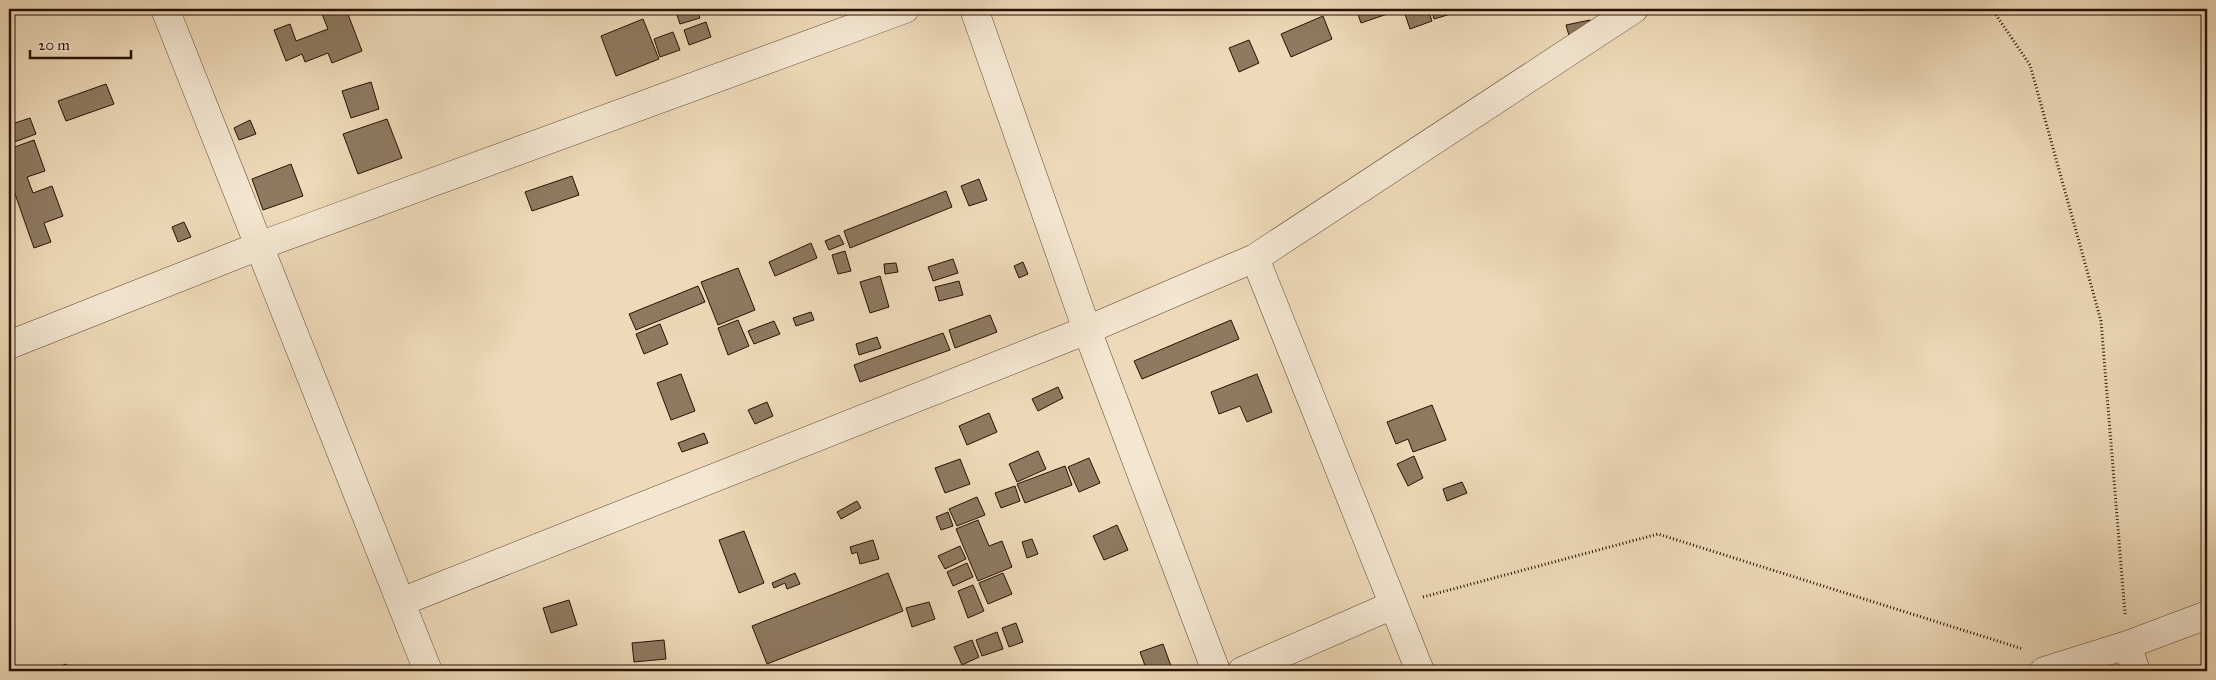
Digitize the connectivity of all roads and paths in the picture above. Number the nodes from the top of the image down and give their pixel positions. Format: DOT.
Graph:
graph roads {
  1 [pos="165,9"];
  2 [pos="905,9"];
  3 [pos="974,9"];
  4 [pos="1634,9"];
  5 [pos="1992,9"];
  6 [pos="259,246"];
  7 [pos="1256,258"];
  8 [pos="1087,330"];
  9 [pos="9,345"];
  10 [pos="400,602"];
  11 [pos="1394,605"];
  12 [pos="2207,615"];
  13 [pos="2127,645"];
  14 [pos="2055,667"];
  15 [pos="428,671"];
  16 [pos="1216,671"];
  17 [pos="1242,671"];
  18 [pos="1420,671"];
  19 [pos="2136,671"];
  1 -- 6 [label="street"];
  2 -- 6 [label="street"];
  3 -- 8 [label="street"];
  4 -- 7 [label="street"];
  5 -- 13 [label="path"];
  6 -- 9 [label="street"];
  6 -- 10 [label="street"];
  7 -- 8 [label="street"];
  7 -- 11 [label="street"];
  8 -- 10 [label="street"];
  8 -- 16 [label="street"];
  10 -- 15 [label="street"];
  11 -- 14 [label="path"];
  11 -- 17 [label="street"];
  11 -- 18 [label="street"];
  12 -- 13 [label="street"];
  13 -- 14 [label="street"];
  13 -- 19 [label="street"];
}
